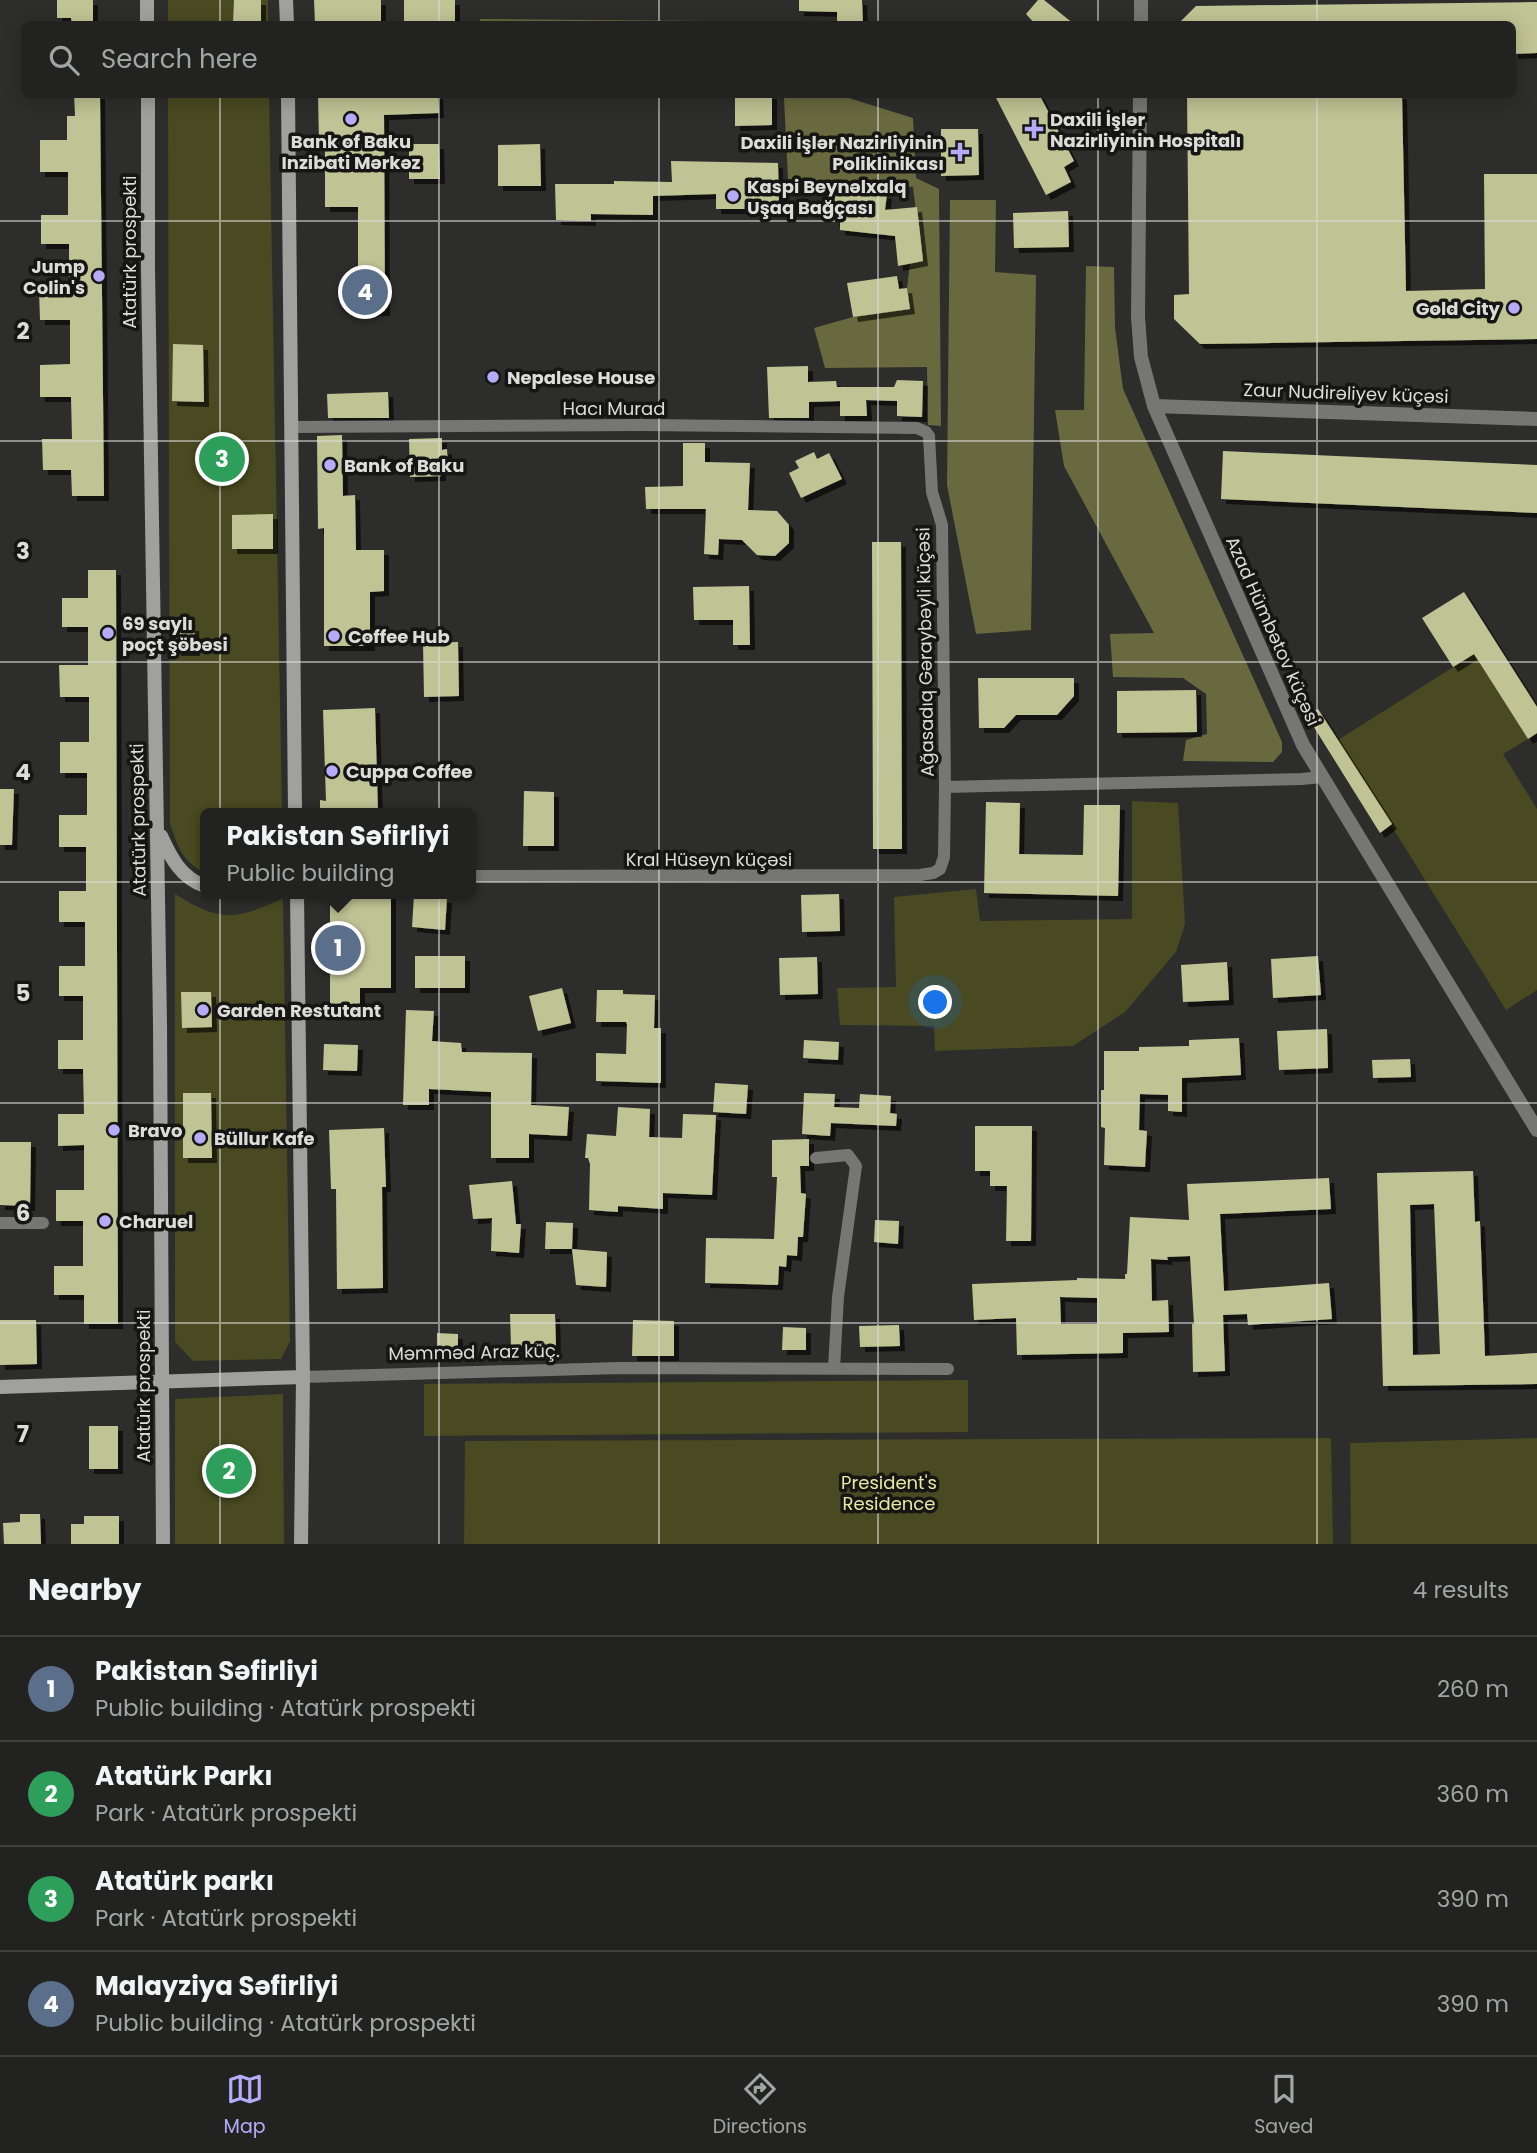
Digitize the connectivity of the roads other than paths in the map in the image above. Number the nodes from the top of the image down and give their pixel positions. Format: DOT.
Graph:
graph roads {
  1 [pos="146,0"];
  2 [pos="286,0"];
  3 [pos="1141,0"];
  4 [pos="147,21"];
  5 [pos="287,21"];
  6 [pos="1141,21"];
  7 [pos="148,98"];
  8 [pos="288,98"];
  9 [pos="1140,98"];
  10 [pos="1154,406"];
  11 [pos="1537,419"];
  12 [pos="291,427"];
  13 [pos="929,441"];
  14 [pos="1321,777"];
  15 [pos="945,787"];
  16 [pos="295,808"];
  17 [pos="158,828"];
  18 [pos="943,864"];
  19 [pos="476,876"];
  20 [pos="200,883"];
  21 [pos="297,899"];
  22 [pos="1537,1130"];
  23 [pos="816,1158"];
  24 [pos="0,1223"];
  25 [pos="43,1223"];
  26 [pos="834,1368"];
  27 [pos="948,1369"];
  28 [pos="303,1377"];
  29 [pos="162,1381"];
  30 [pos="0,1387"];
  31 [pos="163,1544"];
  32 [pos="301,1544"];
  1 -- 4 [label="main road"];
  2 -- 5 [label="main road"];
  3 -- 6 [label="street"];
  7 -- 17 [label="main road, Atatürk prospekti"];
  8 -- 12 [label="main road"];
  9 -- 10 [label="street, Azad Hümbətov küçəsi"];
  10 -- 11 [label="street, Zaur Nudirəliyev küçəsi"];
  10 -- 14 [label="street, Azad Hümbətov küçəsi"];
  12 -- 13 [label="street, Hacı Murad"];
  12 -- 16 [label="main road"];
  13 -- 15 [label="street, Ağasadıq Gəraybəyli küçəsi"];
  14 -- 15 [label="street"];
  14 -- 22 [label="street, Azad Hümbətov küçəsi"];
  15 -- 18 [label="street, Ağasadıq Gəraybəyli küçəsi"];
  17 -- 20 [label="main road"];
  17 -- 29 [label="main road, Atatürk prospekti"];
  18 -- 19 [label="street, Kral Hüseyn küçəsi"];
  21 -- 28 [label="main road"];
  23 -- 26 [label="street"];
  24 -- 25 [label="street"];
  26 -- 27 [label="street, Məmməd Araz küç."];
  26 -- 28 [label="street, Məmməd Araz küç."];
  28 -- 29 [label="main road, Məmməd Araz küç."];
  28 -- 32 [label="main road"];
  29 -- 30 [label="main road, Məmməd Araz küç."];
  29 -- 31 [label="main road, Atatürk prospekti"];
}
